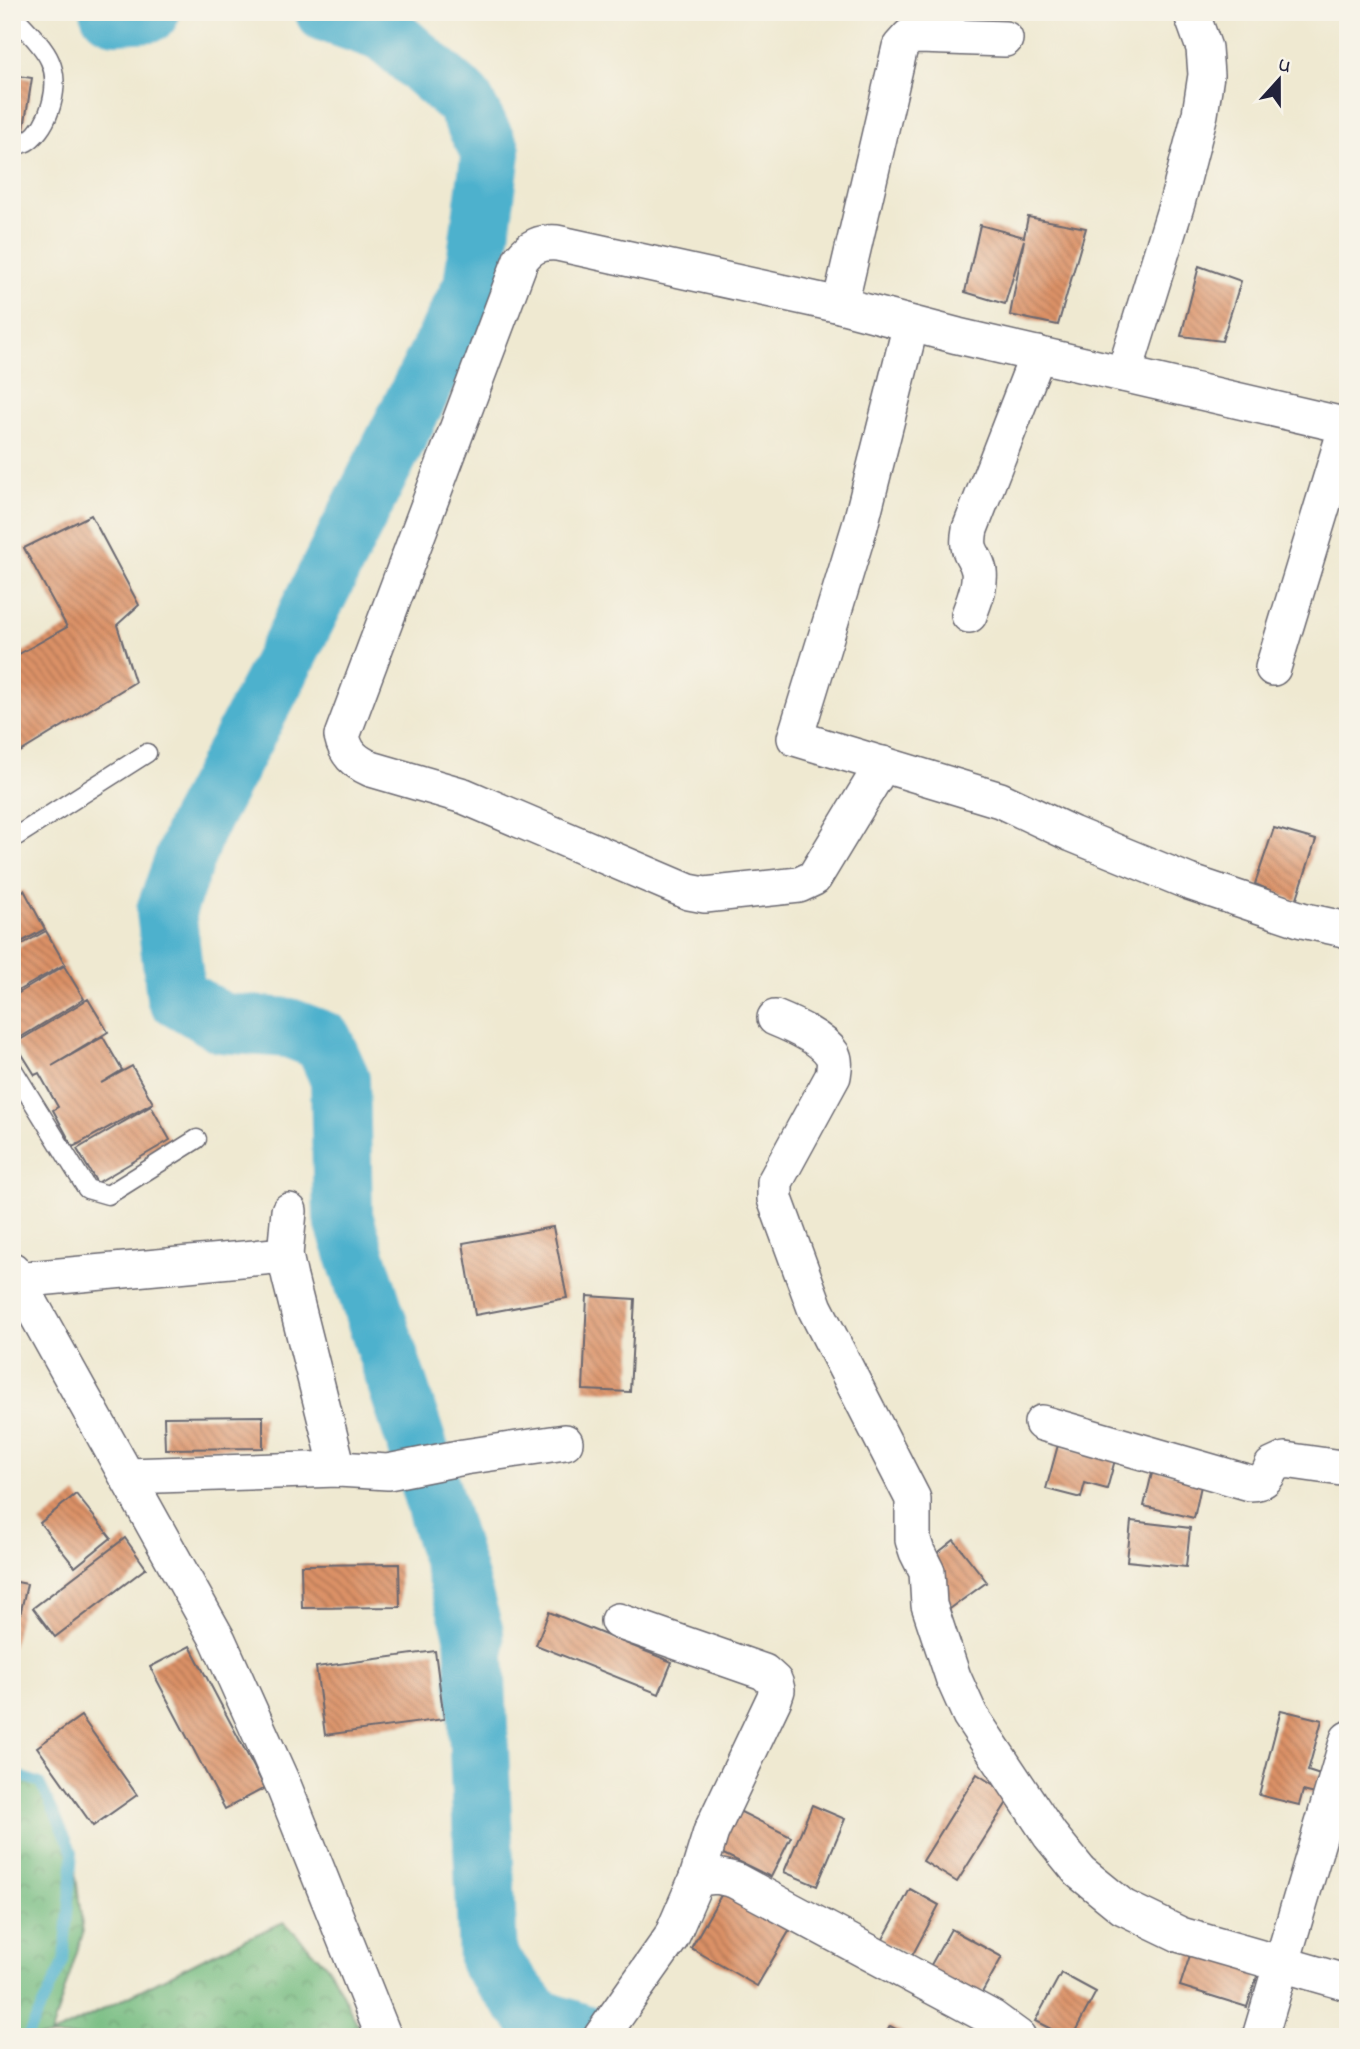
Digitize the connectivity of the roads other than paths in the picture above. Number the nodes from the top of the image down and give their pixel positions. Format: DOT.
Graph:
graph roads {
  1 [pos="1191,12"];
  2 [pos="12,14"];
  3 [pos="1005,39"];
  4 [pos="12,146"];
  5 [pos="840,305"];
  6 [pos="911,324"];
  7 [pos="1038,355"];
  8 [pos="1124,374"];
  9 [pos="1347,426"];
  10 [pos="969,615"];
  11 [pos="1273,668"];
  12 [pos="147,753"];
  13 [pos="883,764"];
  14 [pos="12,839"];
  15 [pos="1348,930"];
  16 [pos="775,1018"];
  17 [pos="12,1068"];
  18 [pos="197,1139"];
  19 [pos="289,1211"];
  20 [pos="285,1255"];
  21 [pos="15,1275"];
  22 [pos="1042,1423"];
  23 [pos="565,1442"];
  24 [pos="338,1469"];
  25 [pos="1348,1469"];
  26 [pos="128,1476"];
  27 [pos="618,1621"];
  28 [pos="1348,1739"];
  29 [pos="697,1878"];
  30 [pos="1282,1965"];
  31 [pos="1348,1983"];
  32 [pos="384,2037"];
  33 [pos="601,2037"];
  34 [pos="1018,2037"];
  35 [pos="1260,2037"];
  1 -- 8 [label="street"];
  2 -- 4 [label="lane"];
  3 -- 5 [label="street"];
  5 -- 6 [label="street"];
  5 -- 13 [label="street"];
  6 -- 7 [label="street"];
  6 -- 13 [label="street"];
  7 -- 8 [label="street"];
  7 -- 10 [label="street"];
  8 -- 9 [label="street"];
  9 -- 11 [label="street"];
  12 -- 14 [label="lane"];
  13 -- 15 [label="street"];
  16 -- 30 [label="street"];
  17 -- 18 [label="lane"];
  19 -- 20 [label="street"];
  20 -- 21 [label="street"];
  20 -- 24 [label="street"];
  21 -- 26 [label="street"];
  22 -- 25 [label="street"];
  23 -- 24 [label="street"];
  24 -- 26 [label="street"];
  26 -- 32 [label="street"];
  27 -- 29 [label="street"];
  28 -- 30 [label="street"];
  29 -- 33 [label="street"];
  29 -- 34 [label="street"];
  30 -- 31 [label="street"];
  30 -- 35 [label="street"];
}
